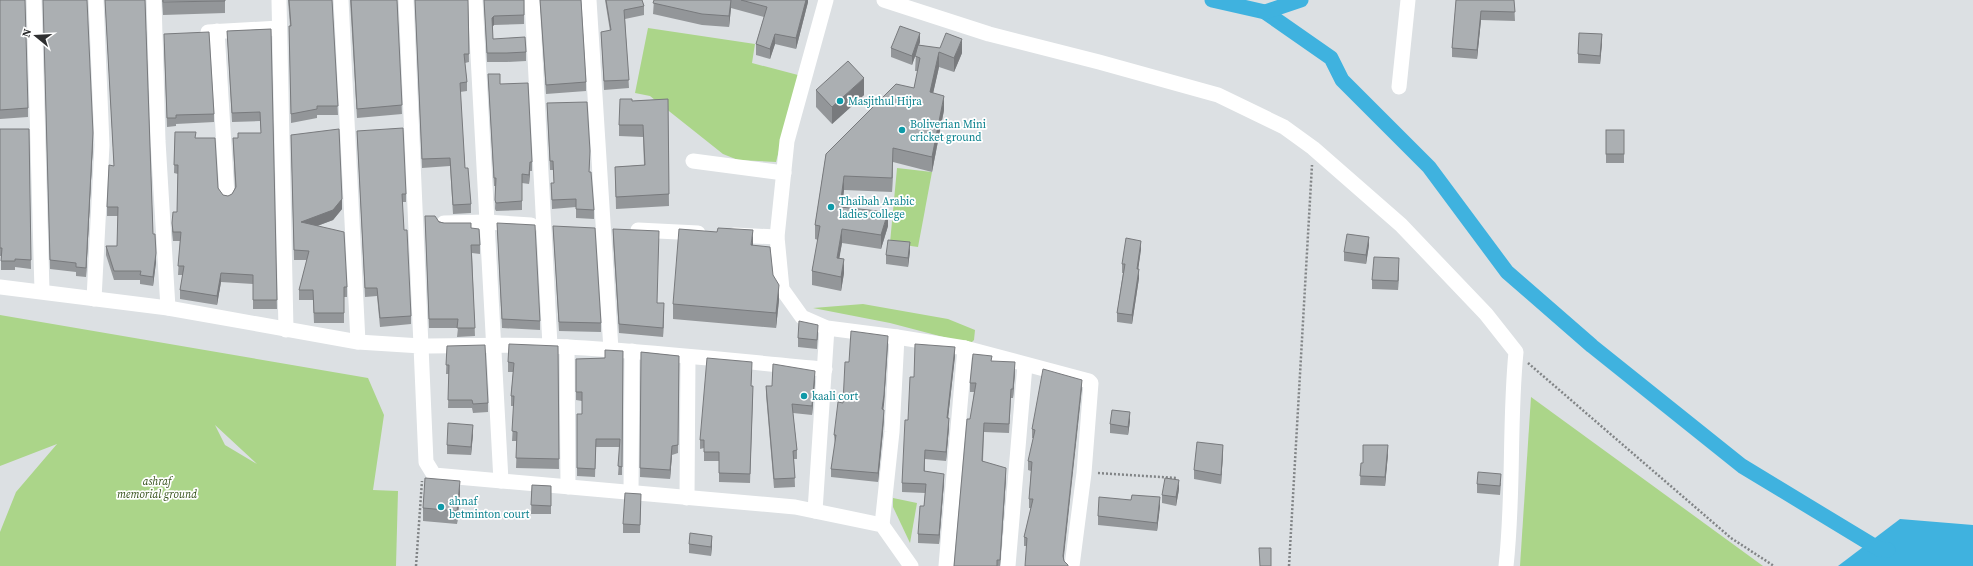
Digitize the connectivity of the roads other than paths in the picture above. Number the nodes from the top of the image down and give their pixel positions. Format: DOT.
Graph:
graph roads {
  1 [pos="34,0"];
  2 [pos="96,0"];
  3 [pos="154,0"];
  4 [pos="279,0"];
  5 [pos="341,0"];
  6 [pos="406,0"];
  7 [pos="475,0"];
  8 [pos="532,0"];
  9 [pos="589,0"];
  10 [pos="826,0"];
  11 [pos="884,0"];
  12 [pos="1408,0"];
  13 [pos="279,28"];
  14 [pos="217,31"];
  15 [pos="194,32"];
  16 [pos="155,34"];
  17 [pos="170,34"];
  18 [pos="1399,87"];
  19 [pos="692,161"];
  20 [pos="784,172"];
  21 [pos="227,196"];
  22 [pos="486,222"];
  23 [pos="444,223"];
  24 [pos="551,226"];
  25 [pos="595,228"];
  26 [pos="777,237"];
  27 [pos="0,287"];
  28 [pos="42,291"];
  29 [pos="94,299"];
  30 [pos="168,308"];
  31 [pos="827,328"];
  32 [pos="286,330"];
  33 [pos="897,337"];
  34 [pos="358,342"];
  35 [pos="493,344"];
  36 [pos="421,346"];
  37 [pos="550,346"];
  38 [pos="567,347"];
  39 [pos="965,348"];
  40 [pos="611,350"];
  41 [pos="632,351"];
  42 [pos="688,357"];
  43 [pos="1025,365"];
  44 [pos="825,369"];
  45 [pos="501,481"];
  46 [pos="568,487"];
  47 [pos="632,492"];
  48 [pos="687,498"];
  49 [pos="815,511"];
  50 [pos="882,525"];
  51 [pos="911,566"];
  52 [pos="946,566"];
  53 [pos="1008,566"];
  54 [pos="1072,566"];
  55 [pos="1506,566"];
  1 -- 28 [label="street"];
  2 -- 29 [label="street"];
  3 -- 16 [label="street"];
  4 -- 13 [label="street"];
  5 -- 34 [label="street"];
  6 -- 36 [label="street"];
  7 -- 22 [label="street"];
  8 -- 24 [label="street"];
  9 -- 25 [label="street"];
  10 -- 20 [label="street"];
  11 -- 55 [label="street"];
  12 -- 18 [label="street"];
  13 -- 14 [label="street"];
  13 -- 32 [label="street"];
  14 -- 15 [label="street"];
  14 -- 21 [label="street"];
  16 -- 17 [label="street"];
  16 -- 30 [label="street"];
  19 -- 20 [label="street"];
  20 -- 26 [label="street"];
  22 -- 23 [label="street"];
  22 -- 24 [label="street"];
  22 -- 35 [label="street"];
  24 -- 37 [label="street"];
  25 -- 26 [label="street"];
  25 -- 40 [label="street"];
  26 -- 31 [label="street"];
  27 -- 28 [label="street"];
  28 -- 29 [label="street"];
  29 -- 30 [label="street"];
  30 -- 32 [label="street"];
  31 -- 33 [label="street"];
  31 -- 44 [label="street"];
  32 -- 34 [label="street"];
  33 -- 39 [label="street"];
  33 -- 50 [label="street"];
  34 -- 36 [label="street"];
  35 -- 36 [label="street"];
  35 -- 37 [label="street"];
  35 -- 45 [label="street"];
  36 -- 45 [label="street"];
  37 -- 38 [label="street"];
  38 -- 40 [label="street"];
  38 -- 46 [label="street"];
  39 -- 43 [label="street"];
  39 -- 52 [label="street"];
  40 -- 41 [label="street"];
  41 -- 42 [label="street"];
  41 -- 47 [label="street"];
  42 -- 44 [label="street"];
  42 -- 48 [label="street"];
  43 -- 53 [label="street"];
  43 -- 54 [label="street"];
  44 -- 49 [label="street"];
  45 -- 46 [label="street"];
  46 -- 47 [label="street"];
  47 -- 48 [label="street"];
  48 -- 49 [label="street"];
  49 -- 50 [label="street"];
  50 -- 51 [label="street"];
}
